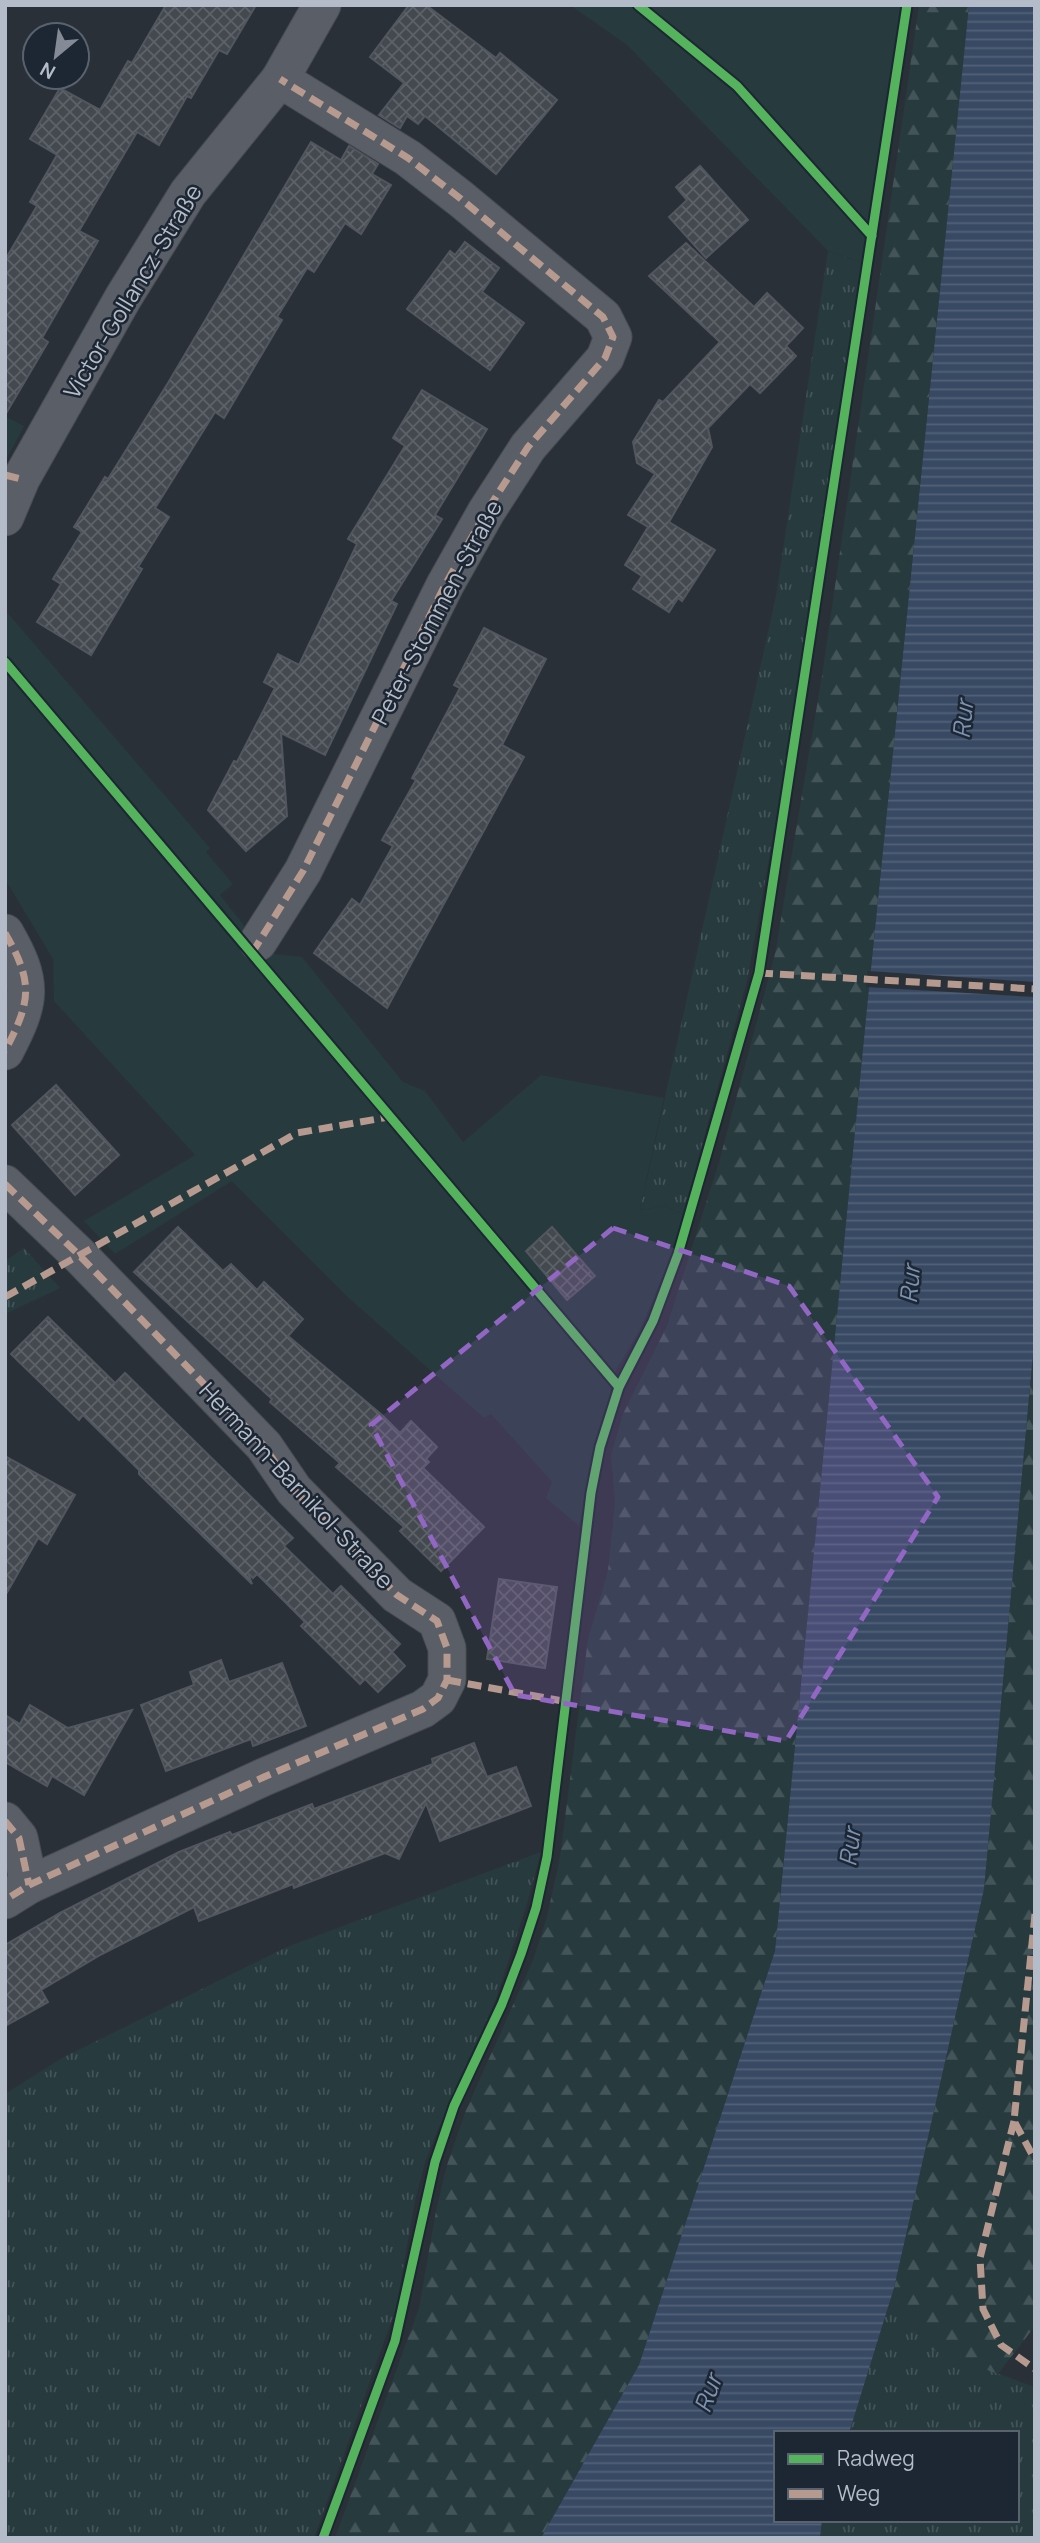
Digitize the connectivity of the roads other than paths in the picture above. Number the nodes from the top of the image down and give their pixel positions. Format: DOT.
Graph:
graph roads {
  1 [pos="322,5"];
  2 [pos="280,79"];
  3 [pos="5,517"];
  4 [pos="5,933"];
  5 [pos="258,942"];
  6 [pos="5,1051"];
  7 [pos="5,1184"];
  8 [pos="5,1821"];
  9 [pos="17,1893"];
  1 -- 2 [label="street, Victor-Gollancz-Straße"];
  2 -- 3 [label="street, Victor-Gollancz-Straße"];
  2 -- 5 [label="street, Peter-Stommen-Straße"];
  4 -- 6 [label="street"];
  7 -- 9 [label="street, Hermann-Barnikol-Straße"];
  8 -- 9 [label="street"];
}
